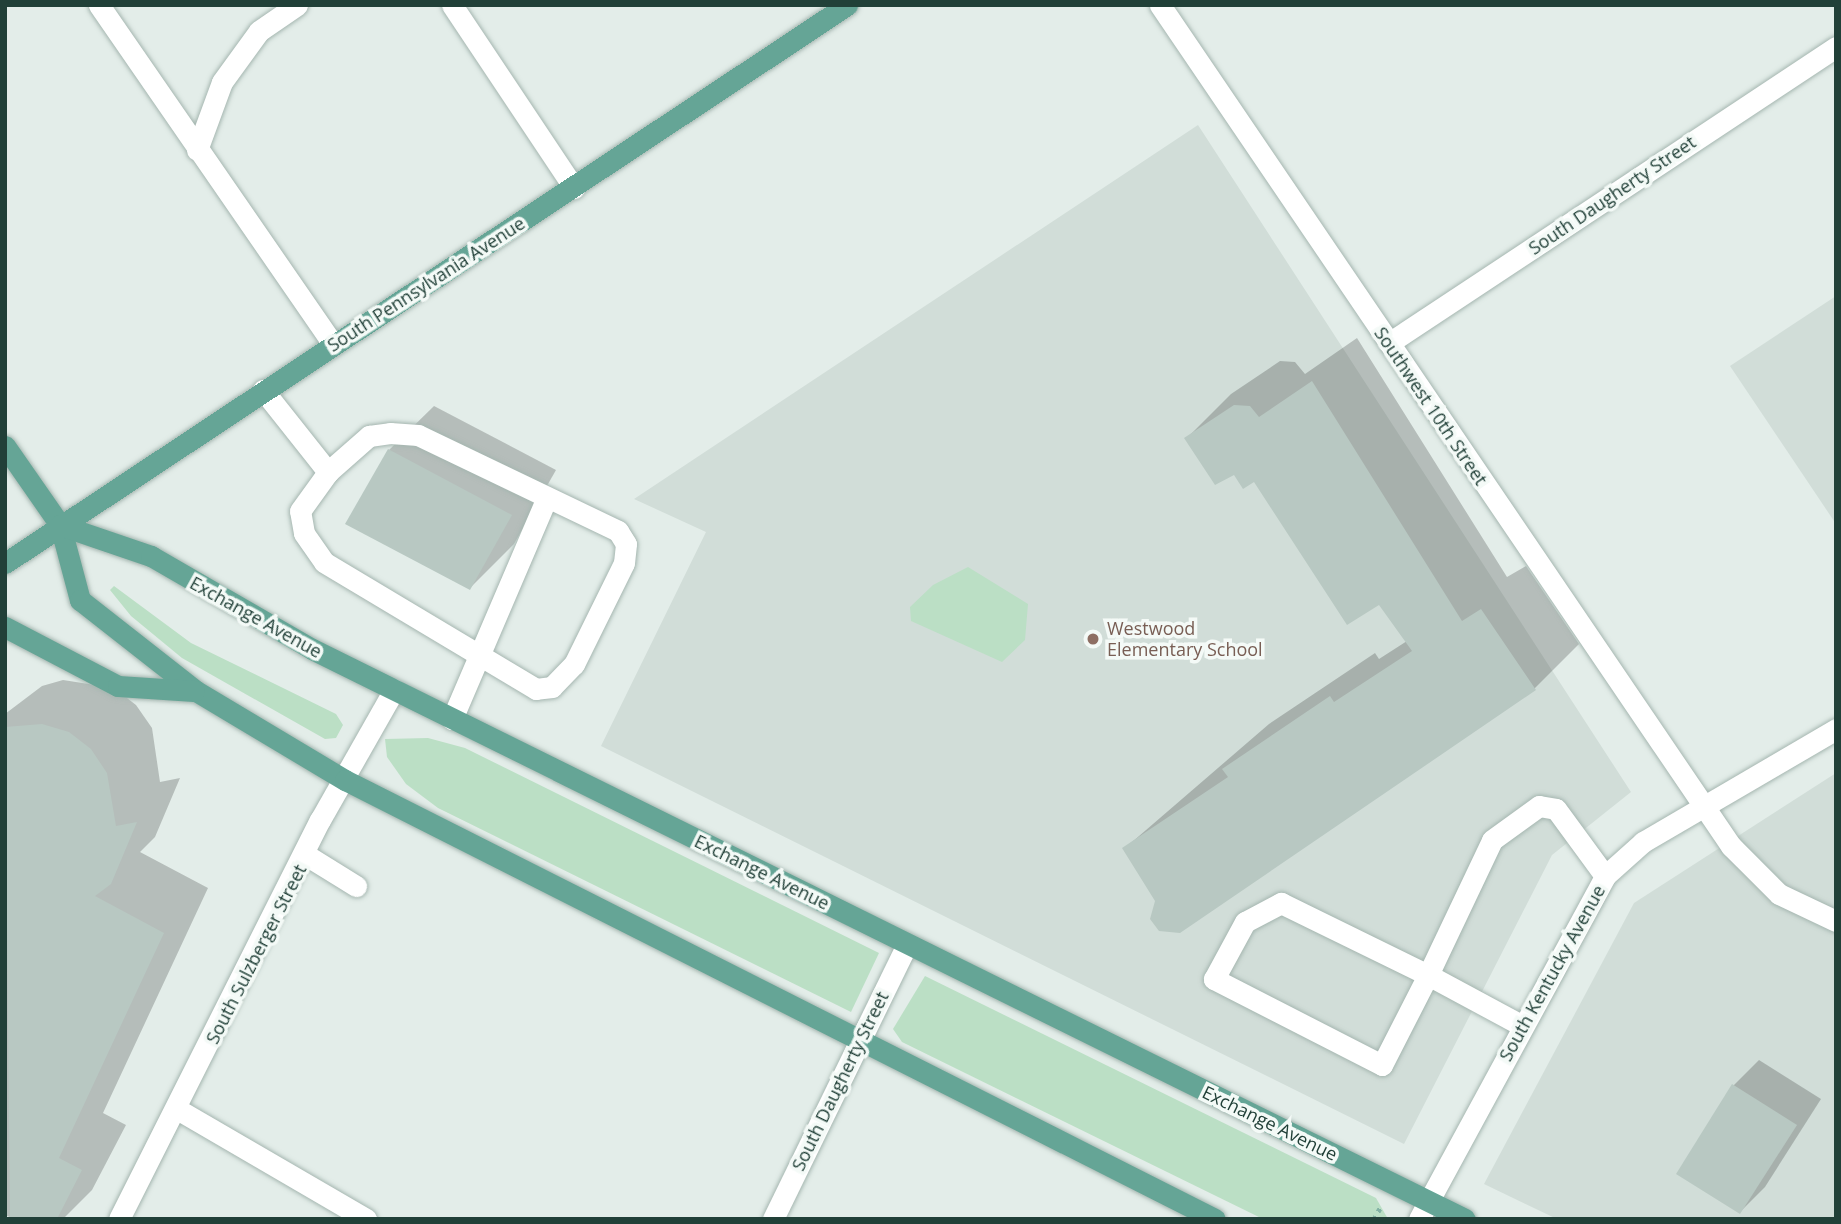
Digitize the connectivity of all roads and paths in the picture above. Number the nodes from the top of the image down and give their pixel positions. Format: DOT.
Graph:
graph roads {
  1 [pos="99,5"];
  2 [pos="297,5"];
  3 [pos="452,5"];
  4 [pos="847,5"];
  5 [pos="1160,5"];
  6 [pos="1836,47"];
  7 [pos="197,149"];
  8 [pos="574,188"];
  9 [pos="1389,343"];
  10 [pos="332,344"];
  11 [pos="263,390"];
  12 [pos="5,446"];
  13 [pos="328,472"];
  14 [pos="547,497"];
  15 [pos="60,525"];
  16 [pos="5,563"];
  17 [pos="5,627"];
  18 [pos="482,656"];
  19 [pos="394,690"];
  20 [pos="196,691"];
  21 [pos="452,719"];
  22 [pos="1836,729"];
  23 [pos="345,780"];
  24 [pos="1702,806"];
  25 [pos="306,855"];
  26 [pos="1605,876"];
  27 [pos="356,886"];
  28 [pos="1836,921"];
  29 [pos="907,944"];
  30 [pos="1429,975"];
  31 [pos="1521,1025"];
  32 [pos="860,1043"];
  33 [pos="177,1109"];
  34 [pos="1427,1213"];
  35 [pos="119,1219"];
  36 [pos="366,1219"];
  37 [pos="773,1219"];
  38 [pos="1215,1219"];
  39 [pos="1465,1219"];
  1 -- 7 [label="street"];
  2 -- 7 [label="street"];
  3 -- 8 [label="street"];
  4 -- 8 [label="main road, South Pennsylvania Avenue"];
  5 -- 9 [label="street, Southwest 10th Street"];
  6 -- 9 [label="street, South Daugherty Street"];
  7 -- 10 [label="street"];
  8 -- 10 [label="main road, South Pennsylvania Avenue"];
  9 -- 24 [label="street, Southwest 10th Street"];
  10 -- 11 [label="main road, South Pennsylvania Avenue"];
  11 -- 13 [label="street"];
  11 -- 15 [label="main road, South Pennsylvania Avenue"];
  12 -- 15 [label="main road"];
  13 -- 14 [label="street"];
  13 -- 18 [label="street"];
  14 -- 18 [label="street"];
  14 -- 18 [label="street"];
  15 -- 16 [label="main road, South Pennsylvania Avenue"];
  15 -- 19 [label="main road, Exchange Avenue"];
  15 -- 20 [label="main road"];
  17 -- 20 [label="main road"];
  18 -- 21 [label="street"];
  19 -- 21 [label="main road, Exchange Avenue"];
  19 -- 23 [label="street, South Sulzberger Street"];
  20 -- 23 [label="main road"];
  21 -- 29 [label="main road, Exchange Avenue"];
  22 -- 24 [label="street, South Kentucky Avenue"];
  23 -- 25 [label="street, South Sulzberger Street"];
  23 -- 32 [label="main road"];
  24 -- 26 [label="street, South Kentucky Avenue"];
  24 -- 28 [label="street, Southwest 10th Street"];
  25 -- 27 [label="street"];
  25 -- 33 [label="street, South Sulzberger Street"];
  26 -- 30 [label="street"];
  26 -- 31 [label="street, South Kentucky Avenue"];
  29 -- 32 [label="street, South Daugherty Street"];
  29 -- 34 [label="main road, Exchange Avenue"];
  30 -- 30 [label="street"];
  30 -- 31 [label="street"];
  31 -- 34 [label="street, South Kentucky Avenue"];
  32 -- 37 [label="street, South Daugherty Street"];
  32 -- 38 [label="main road"];
  33 -- 35 [label="street, South Sulzberger Street"];
  33 -- 36 [label="street"];
  34 -- 39 [label="main road, Exchange Avenue"];
}
